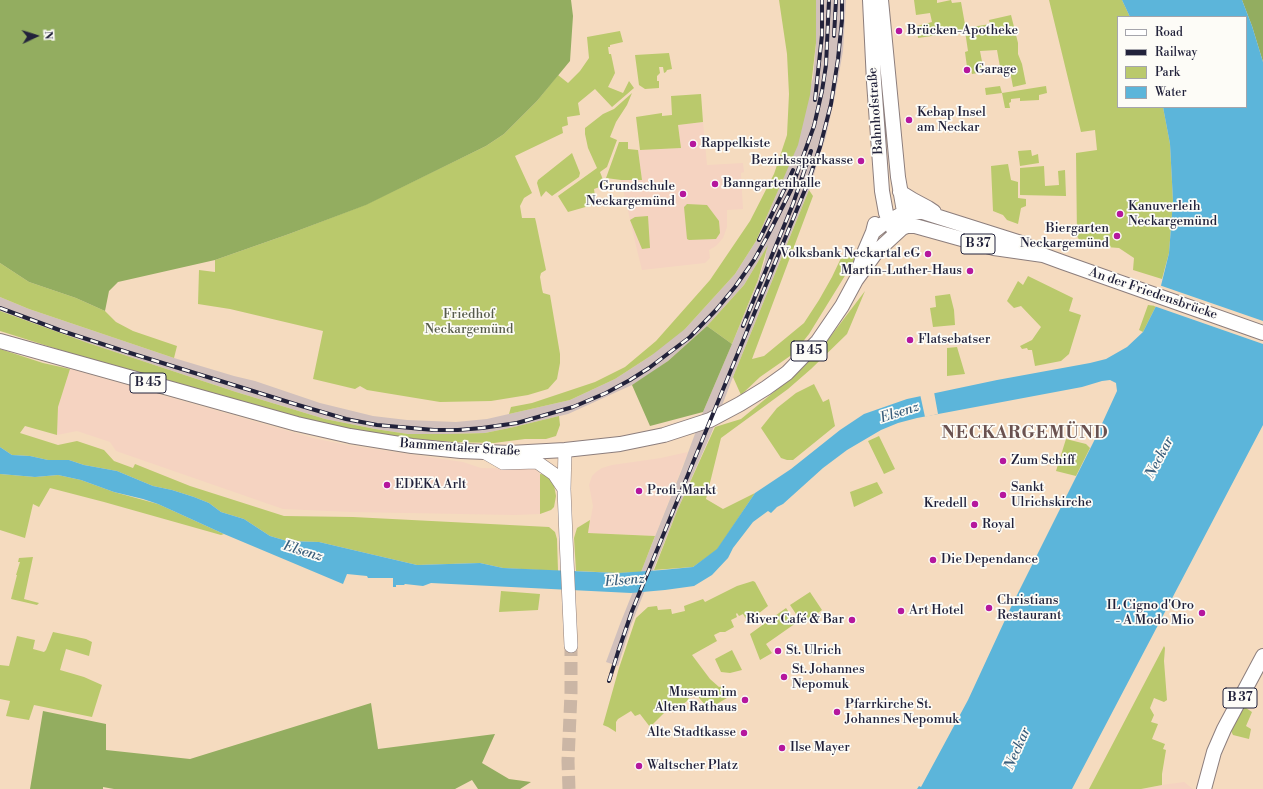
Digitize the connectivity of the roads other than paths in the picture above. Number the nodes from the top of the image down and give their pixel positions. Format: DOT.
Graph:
graph roads {
  1 [pos="870,0"];
  2 [pos="881,0"];
  3 [pos="880,163"];
  4 [pos="900,192"];
  5 [pos="941,218"];
  6 [pos="899,222"];
  7 [pos="873,232"];
  8 [pos="1043,255"];
  9 [pos="856,280"];
  10 [pos="1263,332"];
  11 [pos="0,341"];
  12 [pos="565,450"];
  13 [pos="484,452"];
  14 [pos="564,489"];
  15 [pos="571,646"];
  16 [pos="1263,656"];
  17 [pos="1204,789"];
  1 -- 3 [label="main road, Bahnhofstraße"];
  2 -- 4 [label="main road, Bahnhofstraße"];
  3 -- 6 [label="main road"];
  3 -- 7 [label="main road"];
  4 -- 5 [label="main road, B 37"];
  4 -- 6 [label="main road, Bahnhofstraße"];
  5 -- 6 [label="main road, An der Friedensbrücke / B 37"];
  5 -- 8 [label="main road, An der Friedensbrücke / B 37"];
  6 -- 7 [label="main road"];
  6 -- 8 [label="main road, An der Friedensbrücke / B 37"];
  6 -- 9 [label="main road, Bammentaler Straße / B 45"];
  7 -- 9 [label="main road, B 45"];
  8 -- 10 [label="main road, An der Friedensbrücke / B 37"];
  9 -- 12 [label="main road, Bammentaler Straße / B 45"];
  11 -- 13 [label="main road, Bammentaler Straße / B 45"];
  12 -- 13 [label="main road, Bammentaler Straße / B 45"];
  12 -- 14 [label="main road"];
  13 -- 14 [label="main road"];
  14 -- 15 [label="main road"];
  16 -- 17 [label="main road, B 37"];
}
